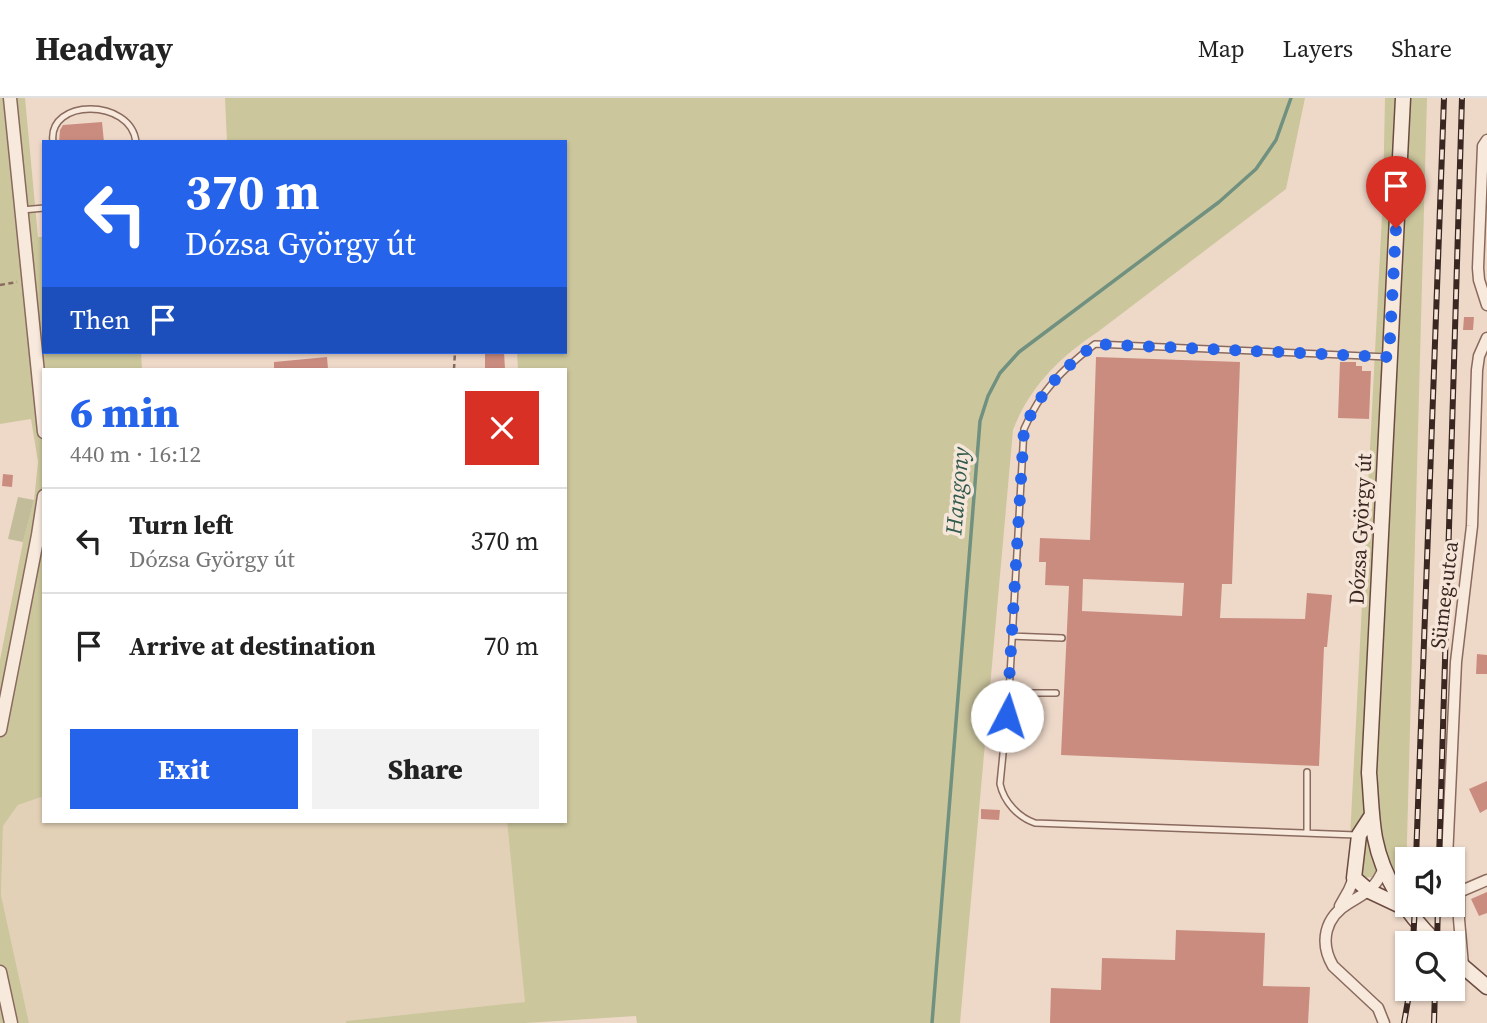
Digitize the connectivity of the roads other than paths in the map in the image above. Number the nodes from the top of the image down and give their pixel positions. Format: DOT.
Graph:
graph roads {
  1 [pos="10,98"];
  2 [pos="1403,98"];
  3 [pos="53,140"];
  4 [pos="136,140"];
  5 [pos="1487,140"];
  6 [pos="42,208"];
  7 [pos="21,210"];
  8 [pos="1487,305"];
  9 [pos="1487,338"];
  10 [pos="1389,357"];
  11 [pos="42,412"];
  12 [pos="42,509"];
  13 [pos="1012,636"];
  14 [pos="1062,638"];
  15 [pos="1009,693"];
  16 [pos="1056,694"];
  17 [pos="0,730"];
  18 [pos="1307,772"];
  19 [pos="1372,815"];
  20 [pos="1307,833"];
  21 [pos="1360,835"];
  22 [pos="1448,847"];
  23 [pos="1384,868"];
  24 [pos="1354,877"];
  25 [pos="1487,880"];
  26 [pos="1465,887"];
  27 [pos="1369,891"];
  28 [pos="1395,891"];
  29 [pos="1395,902"];
  30 [pos="1336,913"];
  31 [pos="1414,917"];
  32 [pos="1426,931"];
  33 [pos="1465,967"];
  34 [pos="0,972"];
  35 [pos="1487,987"];
  36 [pos="11,1023"];
  37 [pos="1384,1023"];
  1 -- 7 [label="street"];
  2 -- 10 [label="main road, Dózsa György út"];
  3 -- 4 [label="lane"];
  5 -- 8 [label="street"];
  6 -- 7 [label="lane"];
  7 -- 11 [label="street"];
  9 -- 22 [label="street, Sümeg utca"];
  10 -- 13 [label="lane"];
  10 -- 19 [label="main road, Dózsa György út"];
  12 -- 17 [label="street"];
  13 -- 14 [label="lane"];
  13 -- 15 [label="lane"];
  15 -- 16 [label="lane"];
  15 -- 20 [label="lane"];
  18 -- 20 [label="lane"];
  19 -- 21 [label="main road"];
  19 -- 23 [label="main road, Dózsa György út"];
  20 -- 21 [label="lane"];
  21 -- 24 [label="main road"];
  23 -- 27 [label="street"];
  23 -- 28 [label="main road, Dózsa György út"];
  24 -- 27 [label="main road"];
  24 -- 30 [label="street"];
  25 -- 26 [label="street"];
  27 -- 29 [label="main road"];
  27 -- 30 [label="street"];
  30 -- 37 [label="street"];
  31 -- 32 [label="main road, Dózsa György út"];
  33 -- 35 [label="main road"];
  34 -- 36 [label="street"];
}
